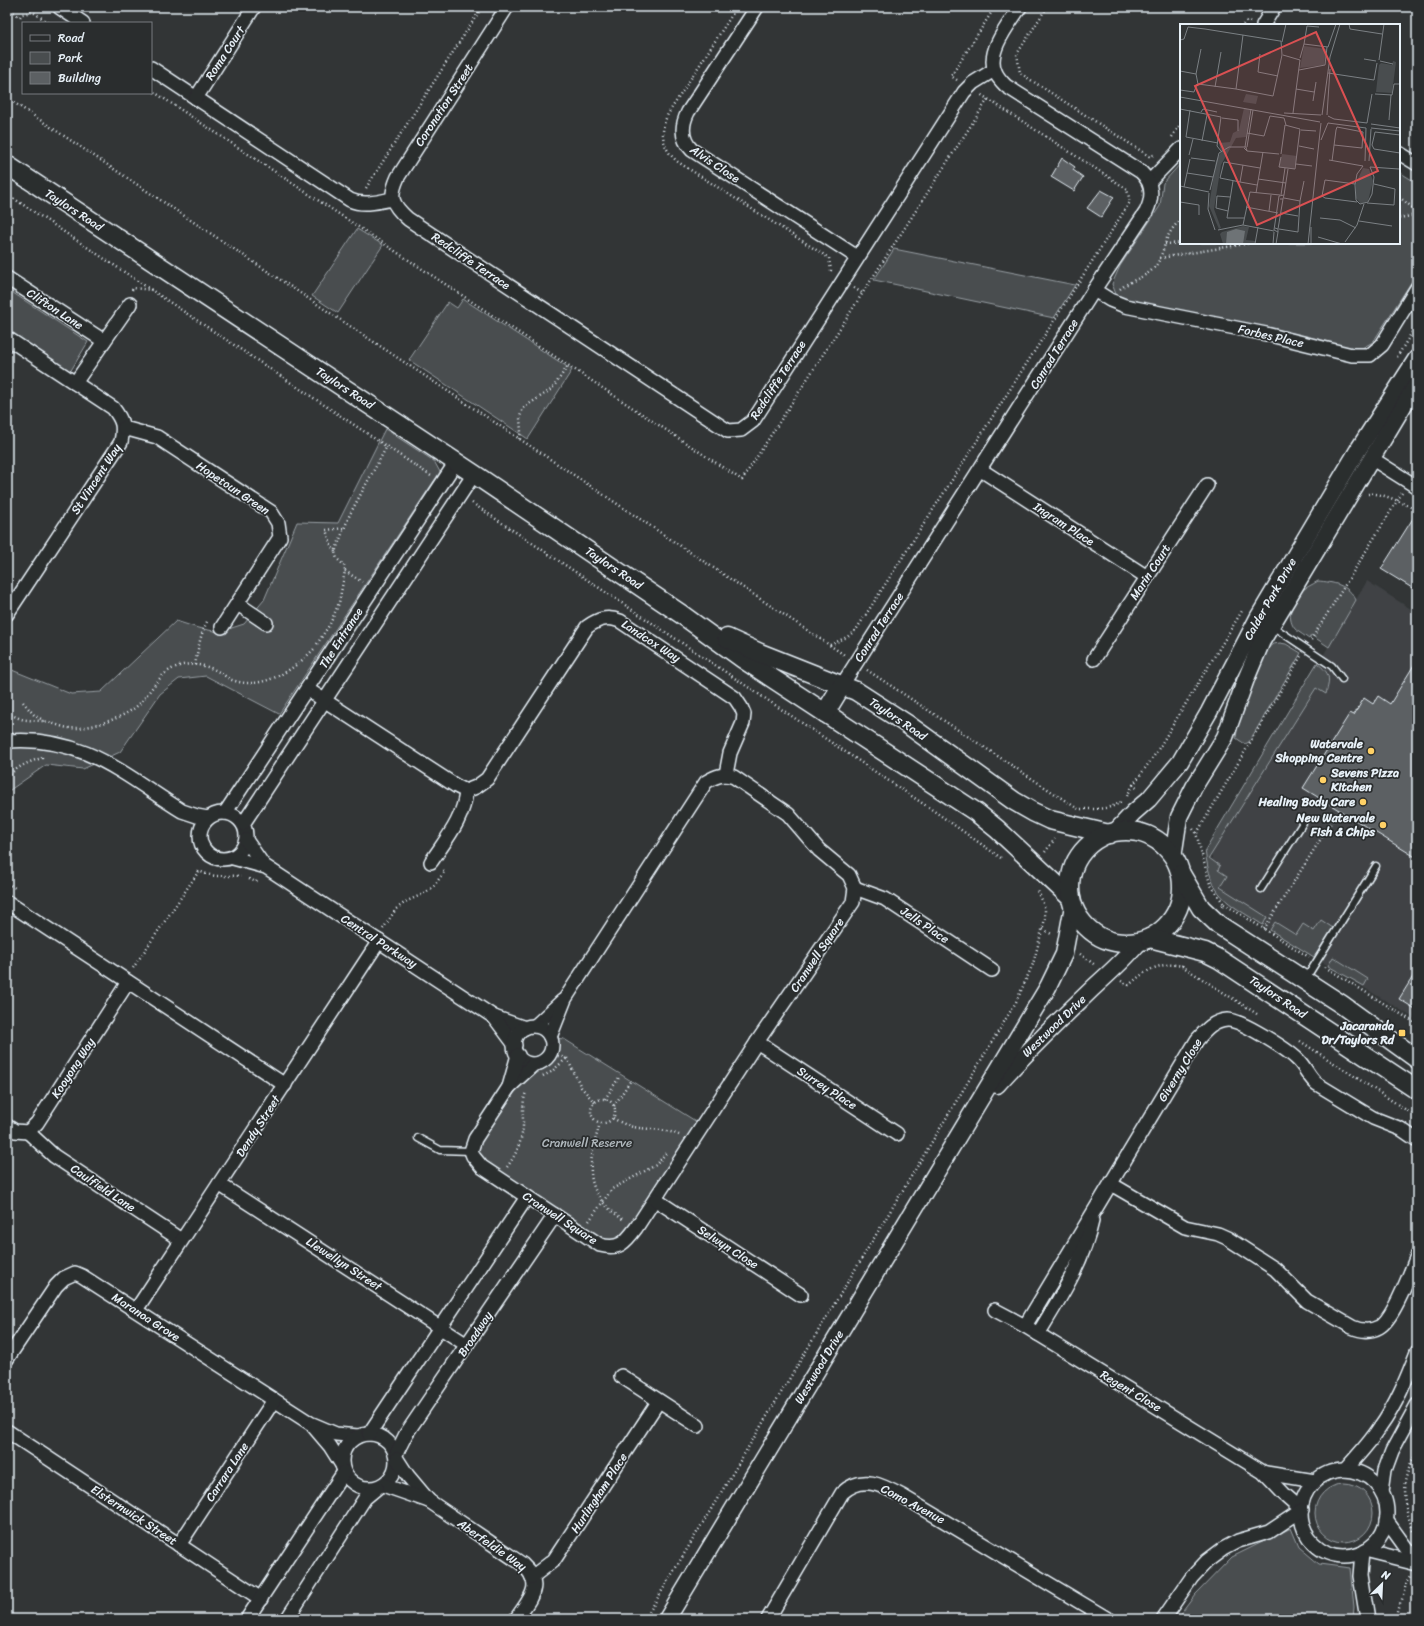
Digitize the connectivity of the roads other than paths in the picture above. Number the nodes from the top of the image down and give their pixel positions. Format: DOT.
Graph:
graph roads {
  1 [pos="59,7"];
  2 [pos="254,7"];
  3 [pos="507,7"];
  4 [pos="757,7"];
  5 [pos="1020,7"];
  6 [pos="1274,7"];
  7 [pos="82,22"];
  8 [pos="1264,24"];
  9 [pos="152,69"];
  10 [pos="994,70"];
  11 [pos="196,98"];
  12 [pos="1180,150"];
  13 [pos="1400,154"];
  14 [pos="1417,164"];
  15 [pos="7,165"];
  16 [pos="1148,182"];
  17 [pos="394,203"];
  18 [pos="858,257"];
  19 [pos="7,278"];
  20 [pos="1417,288"];
  21 [pos="1094,290"];
  22 [pos="130,304"];
  23 [pos="7,338"];
  24 [pos="104,341"];
  25 [pos="1417,358"];
  26 [pos="75,383"];
  27 [pos="1417,383"];
  28 [pos="124,428"];
  29 [pos="1365,454"];
  30 [pos="456,462"];
  31 [pos="981,470"];
  32 [pos="474,474"];
  33 [pos="1207,485"];
  34 [pos="1417,487"];
  35 [pos="1147,577"];
  36 [pos="238,604"];
  37 [pos="7,614"];
  38 [pos="680,614"];
  39 [pos="1259,616"];
  40 [pos="266,623"];
  41 [pos="222,626"];
  42 [pos="1272,626"];
  43 [pos="1094,659"];
  44 [pos="1342,679"];
  45 [pos="842,685"];
  46 [pos="307,689"];
  47 [pos="324,700"];
  48 [pos="825,713"];
  49 [pos="7,741"];
  50 [pos="726,774"];
  51 [pos="466,791"];
  52 [pos="182,811"];
  53 [pos="225,813"];
  54 [pos="208,818"];
  55 [pos="1304,821"];
  56 [pos="242,824"];
  57 [pos="1112,833"];
  58 [pos="199,834"];
  59 [pos="246,840"];
  60 [pos="233,858"];
  61 [pos="431,862"];
  62 [pos="1176,865"];
  63 [pos="265,866"];
  64 [pos="1376,866"];
  65 [pos="855,888"];
  66 [pos="1261,889"];
  67 [pos="7,902"];
  68 [pos="1072,902"];
  69 [pos="1145,940"];
  70 [pos="379,941"];
  71 [pos="992,970"];
  72 [pos="1305,980"];
  73 [pos="126,981"];
  74 [pos="565,999"];
  75 [pos="494,1017"];
  76 [pos="530,1027"];
  77 [pos="550,1037"];
  78 [pos="757,1042"];
  79 [pos="516,1050"];
  80 [pos="1417,1059"];
  81 [pos="534,1064"];
  82 [pos="285,1085"];
  83 [pos="509,1087"];
  84 [pos="1417,1090"];
  85 [pos="971,1115"];
  86 [pos="7,1126"];
  87 [pos="28,1132"];
  88 [pos="897,1134"];
  89 [pos="418,1138"];
  90 [pos="1417,1140"];
  91 [pos="471,1151"];
  92 [pos="220,1184"];
  93 [pos="1111,1184"];
  94 [pos="527,1197"];
  95 [pos="656,1200"];
  96 [pos="1094,1212"];
  97 [pos="555,1215"];
  98 [pos="181,1240"];
  99 [pos="1417,1256"];
  100 [pos="801,1295"];
  101 [pos="136,1310"];
  102 [pos="995,1310"];
  103 [pos="1025,1326"];
  104 [pos="441,1327"];
  105 [pos="1038,1334"];
  106 [pos="467,1344"];
  107 [pos="1417,1352"];
  108 [pos="7,1358"];
  109 [pos="621,1376"];
  110 [pos="274,1400"];
  111 [pos="658,1402"];
  112 [pos="1417,1405"];
  113 [pos="310,1423"];
  114 [pos="698,1426"];
  115 [pos="7,1431"];
  116 [pos="364,1435"];
  117 [pos="397,1457"];
  118 [pos="343,1469"];
  119 [pos="1344,1470"];
  120 [pos="1266,1473"];
  121 [pos="1315,1481"];
  122 [pos="380,1487"];
  123 [pos="1382,1492"];
  124 [pos="429,1501"];
  125 [pos="1302,1510"];
  126 [pos="1386,1520"];
  127 [pos="179,1545"];
  128 [pos="1364,1551"];
  129 [pos="1417,1563"];
  130 [pos="532,1577"];
  131 [pos="261,1599"];
  132 [pos="290,1618"];
  133 [pos="248,1619"];
  134 [pos="516,1619"];
  135 [pos="667,1619"];
  136 [pos="768,1619"];
  137 [pos="1108,1619"];
  138 [pos="1163,1619"];
  139 [pos="1367,1619"];
  1 -- 7 [label="street"];
  2 -- 11 [label="street, Roma Court"];
  3 -- 17 [label="street, Coronation Street"];
  4 -- 18 [label="street, Alvis Close"];
  5 -- 10 [label="street"];
  6 -- 8 [label="street"];
  9 -- 11 [label="street"];
  10 -- 16 [label="street"];
  10 -- 18 [label="street, Redcliffe Terrace"];
  11 -- 17 [label="street"];
  12 -- 16 [label="street"];
  13 -- 14 [label="street"];
  15 -- 30 [label="main road, Taylors Road"];
  16 -- 21 [label="street, Conrad Terrace"];
  17 -- 18 [label="street, Redcliffe Terrace"];
  19 -- 24 [label="street, Clifton Lane"];
  20 -- 21 [label="street, Forbes Place"];
  21 -- 31 [label="street, Conrad Terrace"];
  22 -- 24 [label="street"];
  23 -- 26 [label="street, St Vincent Way"];
  24 -- 26 [label="street"];
  25 -- 29 [label="street, Calder Park Drive"];
  26 -- 28 [label="street, St Vincent Way"];
  27 -- 29 [label="street, Calder Park Drive"];
  28 -- 36 [label="street, Hopetoun Green"];
  28 -- 37 [label="street, St Vincent Way"];
  29 -- 34 [label="street"];
  29 -- 39 [label="street, Calder Park Drive"];
  29 -- 42 [label="street, Calder Park Drive"];
  30 -- 32 [label="main road, Taylors Road"];
  30 -- 46 [label="street, The Entrance"];
  31 -- 35 [label="street, Ingram Place"];
  31 -- 45 [label="street, Conrad Terrace"];
  32 -- 38 [label="main road, Taylors Road"];
  32 -- 47 [label="street, The Entrance"];
  33 -- 35 [label="street, Marin Court"];
  35 -- 43 [label="street, Marin Court"];
  36 -- 40 [label="street"];
  36 -- 41 [label="street, Hopetoun Green"];
  38 -- 45 [label="main road, Taylors Road"];
  38 -- 48 [label="main road, Taylors Road"];
  39 -- 42 [label="street"];
  39 -- 57 [label="street, Calder Park Drive"];
  42 -- 44 [label="lane"];
  42 -- 62 [label="street, Calder Park Drive"];
  45 -- 48 [label="main road"];
  45 -- 57 [label="main road, Taylors Road"];
  46 -- 47 [label="street"];
  46 -- 53 [label="street, The Entrance"];
  47 -- 51 [label="street"];
  47 -- 56 [label="street, The Entrance"];
  48 -- 68 [label="main road, Taylors Road"];
  49 -- 52 [label="street"];
  50 -- 51 [label="street, Landcox Way"];
  50 -- 65 [label="street"];
  50 -- 74 [label="street"];
  51 -- 61 [label="street"];
  52 -- 54 [label="street"];
  52 -- 58 [label="street"];
  53 -- 54 [label="street"];
  53 -- 56 [label="street"];
  54 -- 58 [label="street"];
  55 -- 66 [label="lane"];
  56 -- 59 [label="street"];
  57 -- 62 [label="main road"];
  57 -- 68 [label="main road"];
  58 -- 60 [label="street"];
  59 -- 60 [label="street"];
  59 -- 63 [label="street, Central Parkway"];
  60 -- 63 [label="street, Central Parkway"];
  62 -- 69 [label="main road"];
  62 -- 72 [label="main road"];
  63 -- 70 [label="street, Central Parkway"];
  64 -- 72 [label="lane"];
  65 -- 71 [label="street, Jells Place"];
  65 -- 78 [label="street, Cranwell Square"];
  67 -- 73 [label="street"];
  68 -- 69 [label="main road"];
  68 -- 85 [label="street, Westwood Drive"];
  69 -- 84 [label="main road, Taylors Road"];
  69 -- 85 [label="street, Westwood Drive"];
  70 -- 75 [label="street, Central Parkway"];
  70 -- 82 [label="street, Dendy Street"];
  72 -- 80 [label="main road"];
  73 -- 82 [label="street"];
  73 -- 87 [label="street, Kooyong Way"];
  74 -- 76 [label="street"];
  74 -- 77 [label="street"];
  75 -- 76 [label="street, Central Parkway"];
  75 -- 79 [label="street, Central Parkway"];
  76 -- 77 [label="street"];
  76 -- 79 [label="street"];
  77 -- 81 [label="street"];
  78 -- 88 [label="street, Surrey Place"];
  78 -- 95 [label="street, Cranwell Square"];
  79 -- 81 [label="street"];
  79 -- 83 [label="street"];
  81 -- 83 [label="street"];
  82 -- 92 [label="street, Dendy Street"];
  83 -- 91 [label="street"];
  85 -- 135 [label="street, Westwood Drive"];
  86 -- 87 [label="street"];
  87 -- 98 [label="street, Caulfield Lane"];
  89 -- 91 [label="lane"];
  90 -- 93 [label="street, Giverny Close"];
  91 -- 94 [label="street, Cranwell Square"];
  92 -- 98 [label="street, Dendy Street"];
  92 -- 104 [label="street, Llewellyn Street"];
  93 -- 96 [label="street, Giverny Close"];
  93 -- 99 [label="street"];
  94 -- 97 [label="street, Cranwell Square"];
  94 -- 104 [label="street"];
  95 -- 97 [label="street, Cranwell Square"];
  95 -- 100 [label="street, Selwyn Close"];
  96 -- 103 [label="street, Giverny Close"];
  96 -- 105 [label="street, Giverny Close"];
  97 -- 106 [label="street, Broadway"];
  98 -- 101 [label="street, Dendy Street"];
  101 -- 108 [label="street, Maranoa Grove"];
  101 -- 110 [label="street, Maranoa Grove"];
  102 -- 103 [label="street, Regent Close"];
  103 -- 105 [label="street, Regent Close"];
  104 -- 106 [label="street, Llewellyn Street"];
  104 -- 116 [label="street"];
  105 -- 120 [label="street, Regent Close"];
  106 -- 117 [label="street, Broadway"];
  107 -- 119 [label="street"];
  109 -- 111 [label="street"];
  110 -- 113 [label="street, Maranoa Grove"];
  110 -- 127 [label="street, Carrara Lane"];
  111 -- 114 [label="street"];
  111 -- 130 [label="street, Hurlingham Place"];
  112 -- 123 [label="street"];
  113 -- 116 [label="street, Maranoa Grove"];
  113 -- 118 [label="street, Maranoa Grove"];
  115 -- 127 [label="street, Elsternwick Street"];
  116 -- 117 [label="street"];
  116 -- 118 [label="street"];
  117 -- 122 [label="street"];
  117 -- 124 [label="street, Aberfeldie Way"];
  118 -- 122 [label="street"];
  118 -- 131 [label="street"];
  119 -- 121 [label="street"];
  119 -- 123 [label="street"];
  120 -- 121 [label="street, Regent Close"];
  120 -- 125 [label="street, Regent Close"];
  121 -- 125 [label="street"];
  122 -- 124 [label="street, Aberfeldie Way"];
  122 -- 132 [label="street"];
  123 -- 126 [label="street"];
  124 -- 130 [label="street, Aberfeldie Way"];
  125 -- 128 [label="street"];
  125 -- 138 [label="street"];
  126 -- 128 [label="street"];
  126 -- 129 [label="street"];
  127 -- 131 [label="street, Elsternwick Street"];
  128 -- 129 [label="street"];
  128 -- 139 [label="street"];
  130 -- 134 [label="street, Aberfeldie Way"];
  131 -- 133 [label="street"];
  136 -- 137 [label="street, Como Avenue"];
}
